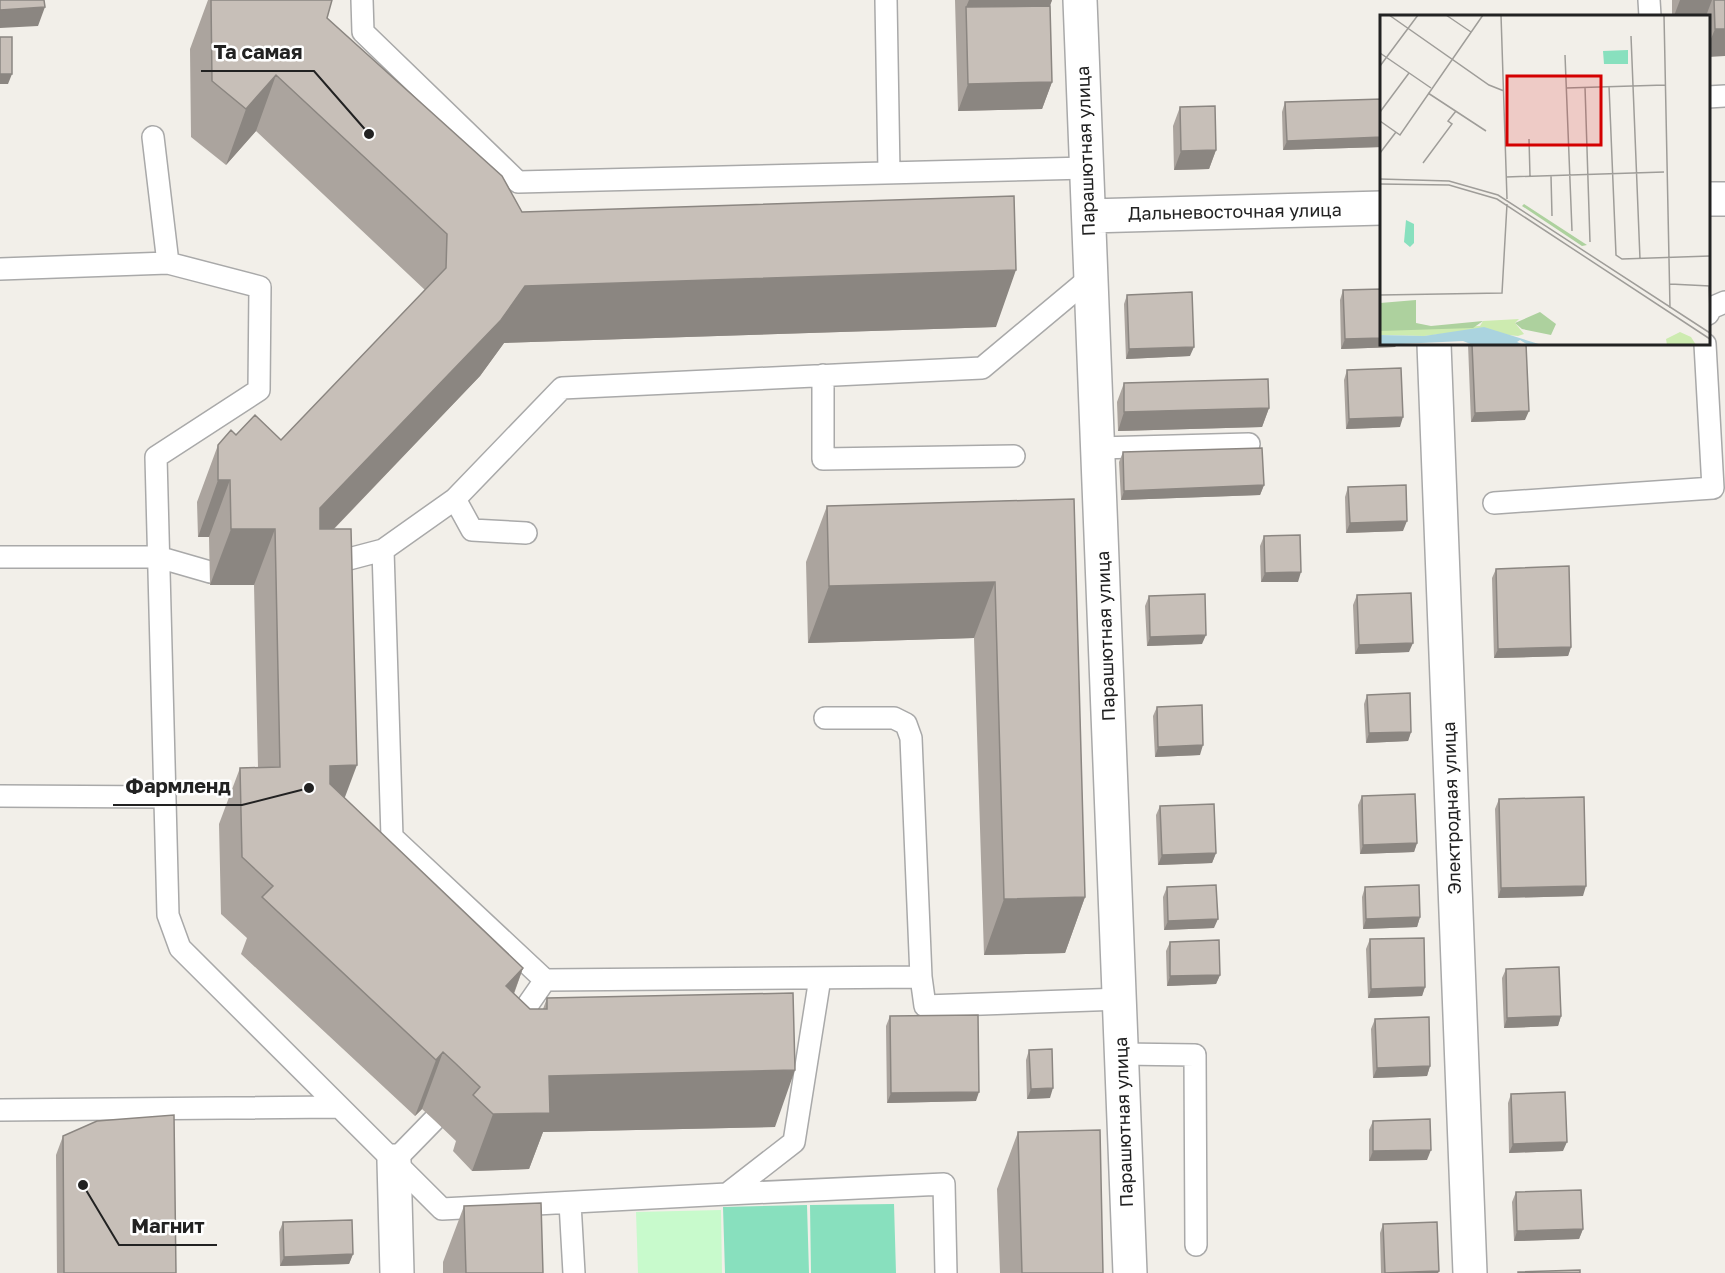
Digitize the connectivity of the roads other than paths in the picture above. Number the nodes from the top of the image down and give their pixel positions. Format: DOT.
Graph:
graph roads {
  1 [pos="362,0"];
  2 [pos="886,0"];
  3 [pos="1080,0"];
  4 [pos="1649,0"];
  5 [pos="1650,15"];
  6 [pos="1725,96"];
  7 [pos="1710,97"];
  8 [pos="153,137"];
  9 [pos="1087,168"];
  10 [pos="889,172"];
  11 [pos="1380,208"];
  12 [pos="1089,216"];
  13 [pos="168,263"];
  14 [pos="0,269"];
  15 [pos="1091,277"];
  16 [pos="1725,302"];
  17 [pos="1710,310"];
  18 [pos="1434,345"];
  19 [pos="1705,345"];
  20 [pos="823,375"];
  21 [pos="1249,444"];
  22 [pos="1098,448"];
  23 [pos="1014,456"];
  24 [pos="455,499"];
  25 [pos="1494,503"];
  26 [pos="525,533"];
  27 [pos="383,550"];
  28 [pos="0,557"];
  29 [pos="158,557"];
  30 [pos="310,570"];
  31 [pos="210,572"];
  32 [pos="825,718"];
  33 [pos="0,796"];
  34 [pos="165,797"];
  35 [pos="921,977"];
  36 [pos="820,978"];
  37 [pos="545,980"];
  38 [pos="1121,999"];
  39 [pos="501,1043"];
  40 [pos="1121,1054"];
  41 [pos="338,1107"];
  42 [pos="0,1110"];
  43 [pos="434,1120"];
  44 [pos="394,1161"];
  45 [pos="727,1194"];
  46 [pos="570,1203"];
  47 [pos="1196,1245"];
  48 [pos="397,1273"];
  49 [pos="574,1273"];
  50 [pos="946,1273"];
  51 [pos="1130,1273"];
  52 [pos="1470,1273"];
  1 -- 10 [label="lane"];
  2 -- 10 [label="lane"];
  3 -- 9 [label="street, Парашютная улица"];
  4 -- 5 [label="lane"];
  6 -- 7 [label="lane"];
  8 -- 13 [label="lane"];
  9 -- 10 [label="lane"];
  9 -- 12 [label="street, Парашютная улица"];
  11 -- 12 [label="street, Дальневосточная улица"];
  12 -- 15 [label="street, Парашютная улица"];
  13 -- 14 [label="lane"];
  13 -- 29 [label="lane"];
  15 -- 20 [label="lane"];
  15 -- 22 [label="street, Парашютная улица"];
  16 -- 17 [label="lane"];
  18 -- 52 [label="street, Электродная улица"];
  19 -- 25 [label="lane"];
  20 -- 23 [label="lane"];
  20 -- 24 [label="lane"];
  21 -- 22 [label="lane"];
  22 -- 38 [label="street, Парашютная улица"];
  24 -- 26 [label="lane"];
  24 -- 27 [label="lane"];
  27 -- 30 [label="lane"];
  27 -- 37 [label="lane"];
  28 -- 29 [label="lane"];
  29 -- 31 [label="lane"];
  29 -- 34 [label="lane"];
  32 -- 35 [label="lane"];
  33 -- 34 [label="lane"];
  34 -- 41 [label="lane"];
  35 -- 36 [label="lane"];
  35 -- 38 [label="lane"];
  36 -- 37 [label="lane"];
  36 -- 45 [label="lane"];
  37 -- 39 [label="lane"];
  38 -- 40 [label="street, Парашютная улица"];
  40 -- 47 [label="lane"];
  40 -- 51 [label="street, Парашютная улица"];
  41 -- 42 [label="lane"];
  41 -- 44 [label="lane"];
  43 -- 44 [label="lane"];
  44 -- 46 [label="lane"];
  44 -- 48 [label="street"];
  45 -- 46 [label="lane"];
  45 -- 50 [label="lane"];
  46 -- 49 [label="lane"];
}
